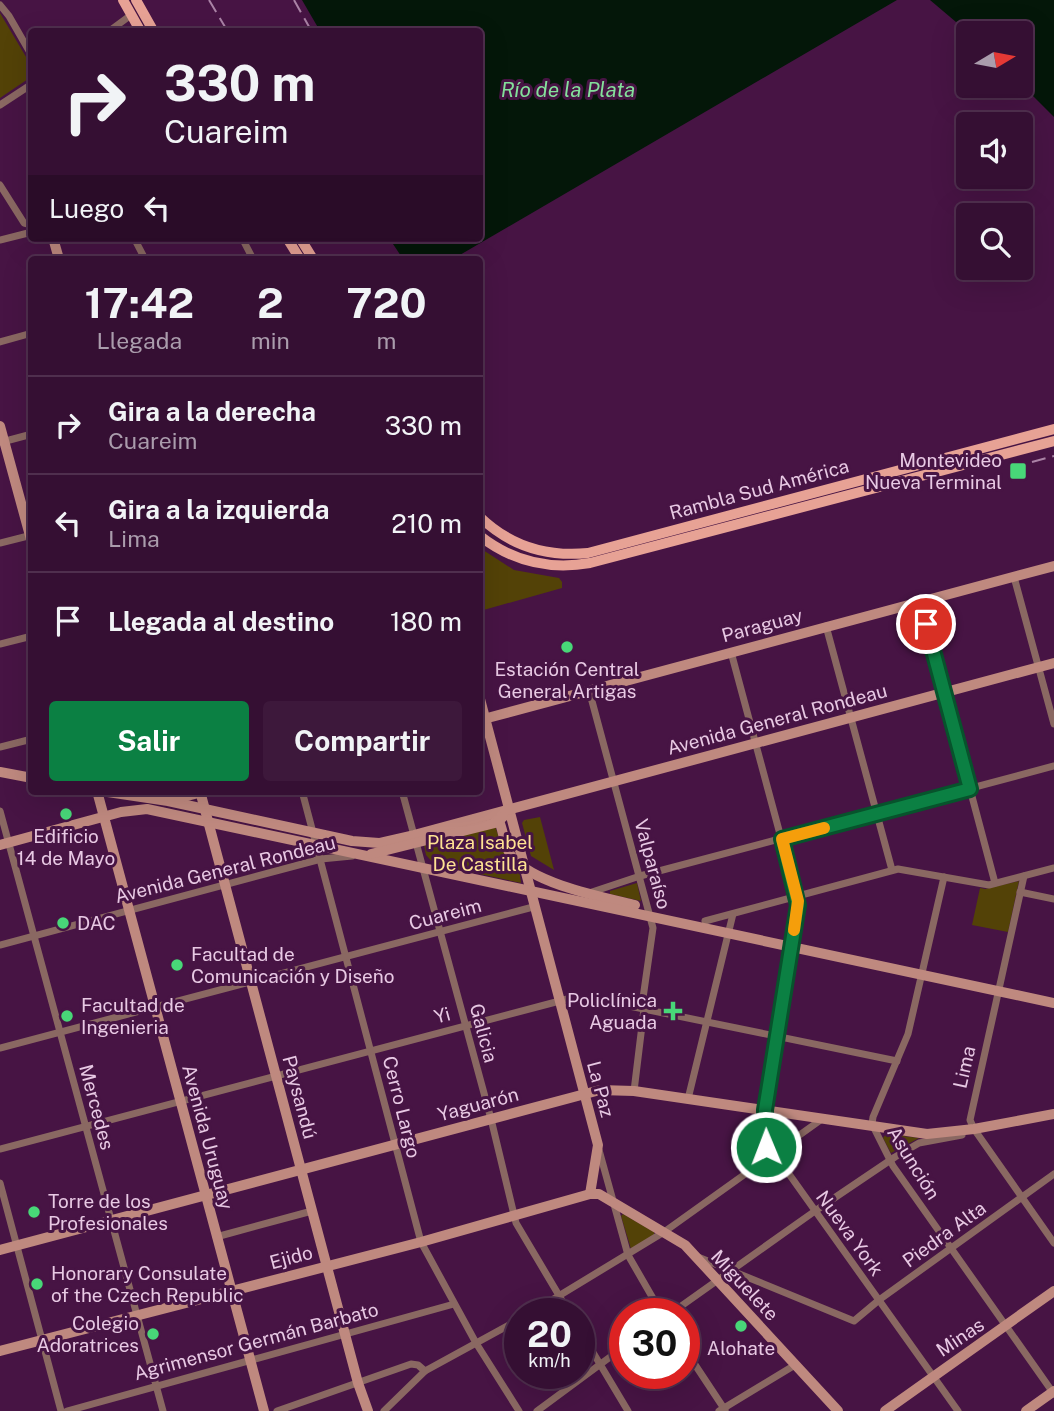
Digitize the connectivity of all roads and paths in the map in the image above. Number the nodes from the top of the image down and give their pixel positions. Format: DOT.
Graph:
graph roads {
  1 [pos="123,0"];
  2 [pos="136,0"];
  3 [pos="3,4"];
  4 [pos="131,15"];
  5 [pos="113,28"];
  6 [pos="139,28"];
  7 [pos="151,28"];
  8 [pos="28,49"];
  9 [pos="28,88"];
  10 [pos="0,105"];
  11 [pos="0,185"];
  12 [pos="28,224"];
  13 [pos="28,233"];
  14 [pos="0,240"];
  15 [pos="28,334"];
  16 [pos="0,342"];
  17 [pos="0,426"];
  18 [pos="1054,429"];
  19 [pos="28,435"];
  20 [pos="1054,441"];
  21 [pos="2,442"];
  22 [pos="760,513"];
  23 [pos="483,520"];
  24 [pos="28,527"];
  25 [pos="28,538"];
  26 [pos="483,539"];
  27 [pos="0,543"];
  28 [pos="1054,566"];
  29 [pos="1014,577"];
  30 [pos="920,601"];
  31 [pos="826,626"];
  32 [pos="28,637"];
  33 [pos="0,644"];
  34 [pos="731,652"];
  35 [pos="1054,663"];
  36 [pos="1039,667"];
  37 [pos="589,690"];
  38 [pos="945,692"];
  39 [pos="850,718"];
  40 [pos="483,719"];
  41 [pos="483,722"];
  42 [pos="1054,724"];
  43 [pos="28,740"];
  44 [pos="756,743"];
  45 [pos="0,747"];
  46 [pos="1054,766"];
  47 [pos="0,772"];
  48 [pos="28,777"];
  49 [pos="614,781"];
  50 [pos="970,789"];
  51 [pos="100,795"];
  52 [pos="127,795"];
  53 [pos="189,795"];
  54 [pos="203,795"];
  55 [pos="303,795"];
  56 [pos="403,795"];
  57 [pos="169,801"];
  58 [pos="205,810"];
  59 [pos="0,811"];
  60 [pos="509,811"];
  61 [pos="876,814"];
  62 [pos="104,817"];
  63 [pos="488,817"];
  64 [pos="499,821"];
  65 [pos="209,822"];
  66 [pos="314,833"];
  67 [pos="782,839"];
  68 [pos="415,840"];
  69 [pos="4,844"];
  70 [pos="317,847"];
  71 [pos="362,855"];
  72 [pos="321,859"];
  73 [pos="523,866"];
  74 [pos="422,868"];
  75 [pos="1054,868"];
  76 [pos="891,870"];
  77 [pos="640,876"];
  78 [pos="1024,876"];
  79 [pos="944,877"];
  80 [pos="225,884"];
  81 [pos="992,884"];
  82 [pos="530,892"];
  83 [pos="1020,892"];
  84 [pos="587,894"];
  85 [pos="797,896"];
  86 [pos="1054,899"];
  87 [pos="533,906"];
  88 [pos="129,911"];
  89 [pos="649,912"];
  90 [pos="733,914"];
  91 [pos="705,921"];
  92 [pos="729,930"];
  93 [pos="440,931"];
  94 [pos="34,935"];
  95 [pos="792,943"];
  96 [pos="0,945"];
  97 [pos="347,957"];
  98 [pos="923,971"];
  99 [pos="252,981"];
  100 [pos="999,988"];
  101 [pos="1054,996"];
  102 [pos="559,1000"];
  103 [pos="1054,1003"];
  104 [pos="155,1008"];
  105 [pos="644,1009"];
  106 [pos="707,1022"];
  107 [pos="465,1026"];
  108 [pos="61,1032"];
  109 [pos="776,1037"];
  110 [pos="0,1048"];
  111 [pos="371,1051"];
  112 [pos="897,1061"];
  113 [pos="276,1076"];
  114 [pos="634,1091"];
  115 [pos="584,1094"];
  116 [pos="688,1099"];
  117 [pos="180,1102"];
  118 [pos="765,1110"];
  119 [pos="1054,1114"];
  120 [pos="491,1119"];
  121 [pos="823,1119"];
  122 [pos="85,1127"];
  123 [pos="873,1127"];
  124 [pos="974,1129"];
  125 [pos="395,1144"];
  126 [pos="598,1145"];
  127 [pos="0,1149"];
  128 [pos="771,1155"];
  129 [pos="890,1160"];
  130 [pos="302,1169"];
  131 [pos="1054,1174"];
  132 [pos="0,1183"];
  133 [pos="590,1194"];
  134 [pos="205,1195"];
  135 [pos="1022,1197"];
  136 [pos="612,1202"];
  137 [pos="312,1211"];
  138 [pos="815,1211"];
  139 [pos="515,1214"];
  140 [pos="110,1220"];
  141 [pos="664,1232"];
  142 [pos="216,1237"];
  143 [pos="421,1241"];
  144 [pos="1054,1243"];
  145 [pos="17,1245"];
  146 [pos="951,1248"];
  147 [pos="0,1250"];
  148 [pos="628,1255"];
  149 [pos="694,1256"];
  150 [pos="327,1266"];
  151 [pos="733,1270"];
  152 [pos="718,1281"];
  153 [pos="231,1291"];
  154 [pos="1054,1291"];
  155 [pos="560,1297"];
  156 [pos="653,1298"];
  157 [pos="693,1298"];
  158 [pos="879,1300"];
  159 [pos="454,1304"];
  160 [pos="136,1315"];
  161 [pos="1006,1326"];
  162 [pos="504,1328"];
  163 [pos="344,1333"];
  164 [pos="42,1340"];
  165 [pos="476,1343"];
  166 [pos="0,1351"];
  167 [pos="595,1356"];
  168 [pos="609,1358"];
  169 [pos="250,1359"];
  170 [pos="600,1364"];
  171 [pos="795,1365"];
  172 [pos="425,1371"];
  173 [pos="700,1373"];
  174 [pos="934,1376"];
  175 [pos="358,1383"];
  176 [pos="155,1385"];
  177 [pos="1053,1393"];
  178 [pos="723,1410"];
  179 [pos="61,1411"];
  180 [pos="67,1411"];
  181 [pos="163,1411"];
  182 [pos="264,1411"];
  183 [pos="277,1411"];
  184 [pos="368,1411"];
  185 [pos="384,1411"];
  186 [pos="519,1411"];
  187 [pos="537,1411"];
  188 [pos="628,1411"];
  189 [pos="838,1411"];
  190 [pos="885,1411"];
  191 [pos="958,1411"];
  192 [pos="1026,1411"];
  1 -- 4 [label="main road"];
  2 -- 7 [label="main road"];
  3 -- 8 [label="street"];
  4 -- 5 [label="street"];
  4 -- 6 [label="main road"];
  9 -- 10 [label="street"];
  11 -- 12 [label="street"];
  13 -- 14 [label="street"];
  15 -- 16 [label="street"];
  17 -- 21 [label="street"];
  18 -- 22 [label="main road, Rambla Sud América"];
  19 -- 21 [label="street"];
  20 -- 22 [label="main road, Rambla Sud América"];
  21 -- 24 [label="street"];
  22 -- 23 [label="main road, Rambla Sud América"];
  22 -- 26 [label="main road, Rambla Sud América"];
  25 -- 27 [label="street"];
  28 -- 29 [label="street, Paraguay"];
  29 -- 30 [label="street, Paraguay"];
  29 -- 36 [label="street"];
  30 -- 31 [label="street, Paraguay"];
  30 -- 38 [label="street"];
  31 -- 34 [label="street, Paraguay"];
  31 -- 39 [label="street"];
  32 -- 33 [label="street"];
  34 -- 37 [label="street, Paraguay"];
  34 -- 44 [label="street"];
  35 -- 36 [label="street, Avenida General Rondeau"];
  36 -- 38 [label="street, Avenida General Rondeau"];
  36 -- 42 [label="street"];
  37 -- 40 [label="street, Paraguay"];
  37 -- 49 [label="street, Valparaíso"];
  38 -- 39 [label="street, Avenida General Rondeau"];
  38 -- 50 [label="street"];
  39 -- 44 [label="street, Avenida General Rondeau"];
  39 -- 61 [label="street"];
  41 -- 60 [label="street, La Paz"];
  43 -- 45 [label="street"];
  44 -- 49 [label="street, Avenida General Rondeau"];
  44 -- 67 [label="street"];
  46 -- 50 [label="street"];
  47 -- 48 [label="street"];
  49 -- 60 [label="street, Avenida General Rondeau"];
  49 -- 77 [label="street, Valparaíso"];
  50 -- 61 [label="street"];
  50 -- 81 [label="street"];
  51 -- 62 [label="street, Avenida Uruguay"];
  52 -- 57 [label="street"];
  53 -- 57 [label="street"];
  54 -- 58 [label="street, Paysandú"];
  55 -- 66 [label="street, Cerro Largo"];
  56 -- 68 [label="street, Galicia"];
  57 -- 58 [label="street"];
  58 -- 65 [label="street, Paysandú"];
  58 -- 66 [label="street"];
  59 -- 69 [label="street, Mercedes"];
  60 -- 63 [label="street, Avenida General Rondeau"];
  60 -- 64 [label="street, Avenida General Rondeau"];
  60 -- 73 [label="street, La Paz"];
  61 -- 67 [label="street"];
  61 -- 76 [label="street"];
  62 -- 65 [label="street"];
  62 -- 69 [label="street"];
  62 -- 88 [label="street, Avenida Uruguay"];
  63 -- 64 [label="street"];
  63 -- 68 [label="street, Avenida General Rondeau"];
  64 -- 68 [label="street, Avenida General Rondeau"];
  64 -- 73 [label="street, La Paz"];
  65 -- 70 [label="street"];
  65 -- 80 [label="street, Paysandú"];
  66 -- 68 [label="street"];
  66 -- 70 [label="street, Cerro Largo"];
  67 -- 77 [label="street"];
  67 -- 85 [label="street"];
  68 -- 71 [label="street, Avenida General Rondeau"];
  68 -- 74 [label="street, Galicia"];
  69 -- 94 [label="street, Mercedes"];
  70 -- 71 [label="street"];
  70 -- 72 [label="street, Cerro Largo"];
  71 -- 72 [label="street, Avenida General Rondeau"];
  71 -- 74 [label="street"];
  72 -- 80 [label="street, Avenida General Rondeau"];
  72 -- 97 [label="street, Cerro Largo"];
  73 -- 82 [label="street, La Paz"];
  73 -- 84 [label="street"];
  74 -- 82 [label="street"];
  74 -- 93 [label="street, Galicia"];
  75 -- 78 [label="street"];
  76 -- 79 [label="street"];
  76 -- 85 [label="street"];
  77 -- 84 [label="street"];
  77 -- 89 [label="street, Valparaíso"];
  78 -- 81 [label="street"];
  78 -- 83 [label="street, Lima"];
  79 -- 81 [label="street"];
  79 -- 98 [label="street, Asunción"];
  80 -- 88 [label="street, Avenida General Rondeau"];
  80 -- 99 [label="street, Paysandú"];
  82 -- 87 [label="street, La Paz"];
  82 -- 89 [label="street"];
  83 -- 86 [label="street"];
  83 -- 100 [label="street, Lima"];
  84 -- 89 [label="street"];
  85 -- 90 [label="street"];
  85 -- 95 [label="street"];
  87 -- 93 [label="street, Cuareim"];
  87 -- 102 [label="street, La Paz"];
  88 -- 94 [label="street, Avenida General Rondeau"];
  88 -- 104 [label="street, Avenida Uruguay"];
  89 -- 91 [label="street"];
  89 -- 92 [label="street"];
  89 -- 105 [label="street, Valparaíso"];
  90 -- 91 [label="street"];
  90 -- 92 [label="street"];
  91 -- 92 [label="street"];
  92 -- 95 [label="street"];
  92 -- 106 [label="street"];
  93 -- 97 [label="street, Cuareim"];
  93 -- 107 [label="street, Galicia"];
  94 -- 96 [label="street, Avenida General Rondeau"];
  94 -- 108 [label="street, Mercedes"];
  95 -- 98 [label="street"];
  95 -- 109 [label="street"];
  97 -- 99 [label="street, Cuareim"];
  97 -- 111 [label="street, Cerro Largo"];
  98 -- 100 [label="street"];
  98 -- 112 [label="street, Asunción"];
  99 -- 104 [label="street, Cuareim"];
  99 -- 113 [label="street, Paysandú"];
  100 -- 101 [label="street"];
  100 -- 103 [label="street"];
  100 -- 124 [label="street, Lima"];
  102 -- 105 [label="street, Yi"];
  102 -- 107 [label="street, Yi"];
  102 -- 115 [label="street, La Paz"];
  104 -- 108 [label="street, Cuareim"];
  104 -- 117 [label="street, Avenida Uruguay"];
  105 -- 106 [label="street, Yi"];
  105 -- 114 [label="street, Valparaíso"];
  106 -- 109 [label="street, Yi"];
  106 -- 116 [label="street"];
  107 -- 111 [label="street, Yi"];
  107 -- 120 [label="street, Galicia"];
  108 -- 110 [label="street, Cuareim"];
  108 -- 122 [label="street, Mercedes"];
  109 -- 112 [label="street, Yi"];
  109 -- 118 [label="street"];
  111 -- 113 [label="street, Yi"];
  111 -- 125 [label="street, Cerro Largo"];
  112 -- 123 [label="street, Asunción"];
  113 -- 117 [label="street, Yi"];
  113 -- 130 [label="street, Paysandú"];
  114 -- 115 [label="street, Yaguarón"];
  114 -- 116 [label="street, Yaguarón"];
  115 -- 120 [label="street, Yaguarón"];
  115 -- 126 [label="street, La Paz"];
  116 -- 118 [label="street, Yaguarón"];
  117 -- 122 [label="street, Yi"];
  117 -- 134 [label="street, Avenida Uruguay"];
  118 -- 121 [label="street, Yaguarón"];
  118 -- 128 [label="street"];
  119 -- 124 [label="street, Yaguarón"];
  120 -- 125 [label="street, Yaguarón"];
  120 -- 139 [label="street, Galicia"];
  121 -- 123 [label="street, Yaguarón"];
  121 -- 128 [label="street"];
  122 -- 127 [label="street, Yi"];
  122 -- 140 [label="street, Mercedes"];
  123 -- 124 [label="street, Yaguarón"];
  123 -- 129 [label="street, Asunción"];
  124 -- 129 [label="street, Yaguarón"];
  124 -- 135 [label="street"];
  125 -- 130 [label="street, Yaguarón"];
  125 -- 143 [label="street, Cerro Largo"];
  126 -- 133 [label="street"];
  126 -- 136 [label="street, La Paz"];
  128 -- 138 [label="street, Nueva York"];
  128 -- 141 [label="street"];
  129 -- 138 [label="street, Yaguarón"];
  129 -- 146 [label="street, Asunción"];
  130 -- 134 [label="street, Yaguarón"];
  130 -- 137 [label="street, Paysandú"];
  131 -- 135 [label="street, Piedra Alta"];
  132 -- 145 [label="street"];
  133 -- 136 [label="street"];
  133 -- 139 [label="street, Ejido"];
  134 -- 140 [label="street, Yaguarón"];
  134 -- 142 [label="street, Avenida Uruguay"];
  135 -- 144 [label="street"];
  135 -- 146 [label="street, Piedra Alta"];
  136 -- 141 [label="street, Miguelete"];
  136 -- 148 [label="street, La Paz"];
  137 -- 142 [label="street"];
  137 -- 150 [label="street, Paysandú"];
  138 -- 151 [label="street, Yaguarón"];
  138 -- 158 [label="street, Nueva York"];
  139 -- 143 [label="street, Ejido"];
  139 -- 155 [label="street, Galicia"];
  140 -- 145 [label="street, Yaguarón"];
  140 -- 160 [label="street, Mercedes"];
  141 -- 148 [label="street"];
  141 -- 149 [label="street, Miguelete"];
  142 -- 153 [label="street, Avenida Uruguay"];
  143 -- 150 [label="street, Ejido"];
  143 -- 159 [label="street, Cerro Largo"];
  145 -- 147 [label="street, Yaguarón"];
  145 -- 164 [label="street"];
  146 -- 158 [label="street, Piedra Alta"];
  146 -- 161 [label="street, Asunción"];
  148 -- 155 [label="street"];
  148 -- 156 [label="street, La Paz"];
  149 -- 151 [label="street"];
  149 -- 152 [label="street, Miguelete"];
  150 -- 153 [label="street, Ejido"];
  150 -- 163 [label="street, Paysandú"];
  151 -- 152 [label="street, Yaguarón"];
  151 -- 158 [label="street, Piedra Alta"];
  152 -- 157 [label="street, Yaguarón"];
  152 -- 171 [label="street, Miguelete"];
  153 -- 160 [label="street, Ejido"];
  153 -- 169 [label="street, Avenida Uruguay"];
  154 -- 161 [label="street, Minas"];
  158 -- 174 [label="street, Nueva York"];
  159 -- 163 [label="street, Agrimensor Germán Barbato"];
  159 -- 165 [label="street, Cerro Largo"];
  160 -- 164 [label="street, Ejido"];
  160 -- 176 [label="street, Mercedes"];
  161 -- 174 [label="street, Minas"];
  161 -- 177 [label="street, Asunción"];
  162 -- 165 [label="street"];
  163 -- 169 [label="street, Agrimensor Germán Barbato"];
  163 -- 175 [label="street, Paysandú"];
  164 -- 166 [label="street, Ejido"];
  164 -- 179 [label="street"];
  165 -- 172 [label="street"];
  165 -- 186 [label="street, Cerro Largo"];
  167 -- 170 [label="street"];
  168 -- 170 [label="street"];
  169 -- 176 [label="street, Agrimensor Germán Barbato"];
  169 -- 182 [label="street, Avenida Uruguay"];
  170 -- 187 [label="street"];
  170 -- 188 [label="street"];
  171 -- 178 [label="street"];
  171 -- 189 [label="street, Miguelete"];
  172 -- 175 [label="street"];
  172 -- 185 [label="street"];
  173 -- 178 [label="street"];
  174 -- 190 [label="street, Minas"];
  174 -- 191 [label="street, Nueva York"];
  175 -- 183 [label="street"];
  175 -- 184 [label="street, Paysandú"];
  176 -- 180 [label="street, Agrimensor Germán Barbato"];
  176 -- 181 [label="street, Mercedes"];
  177 -- 192 [label="street"];
}
